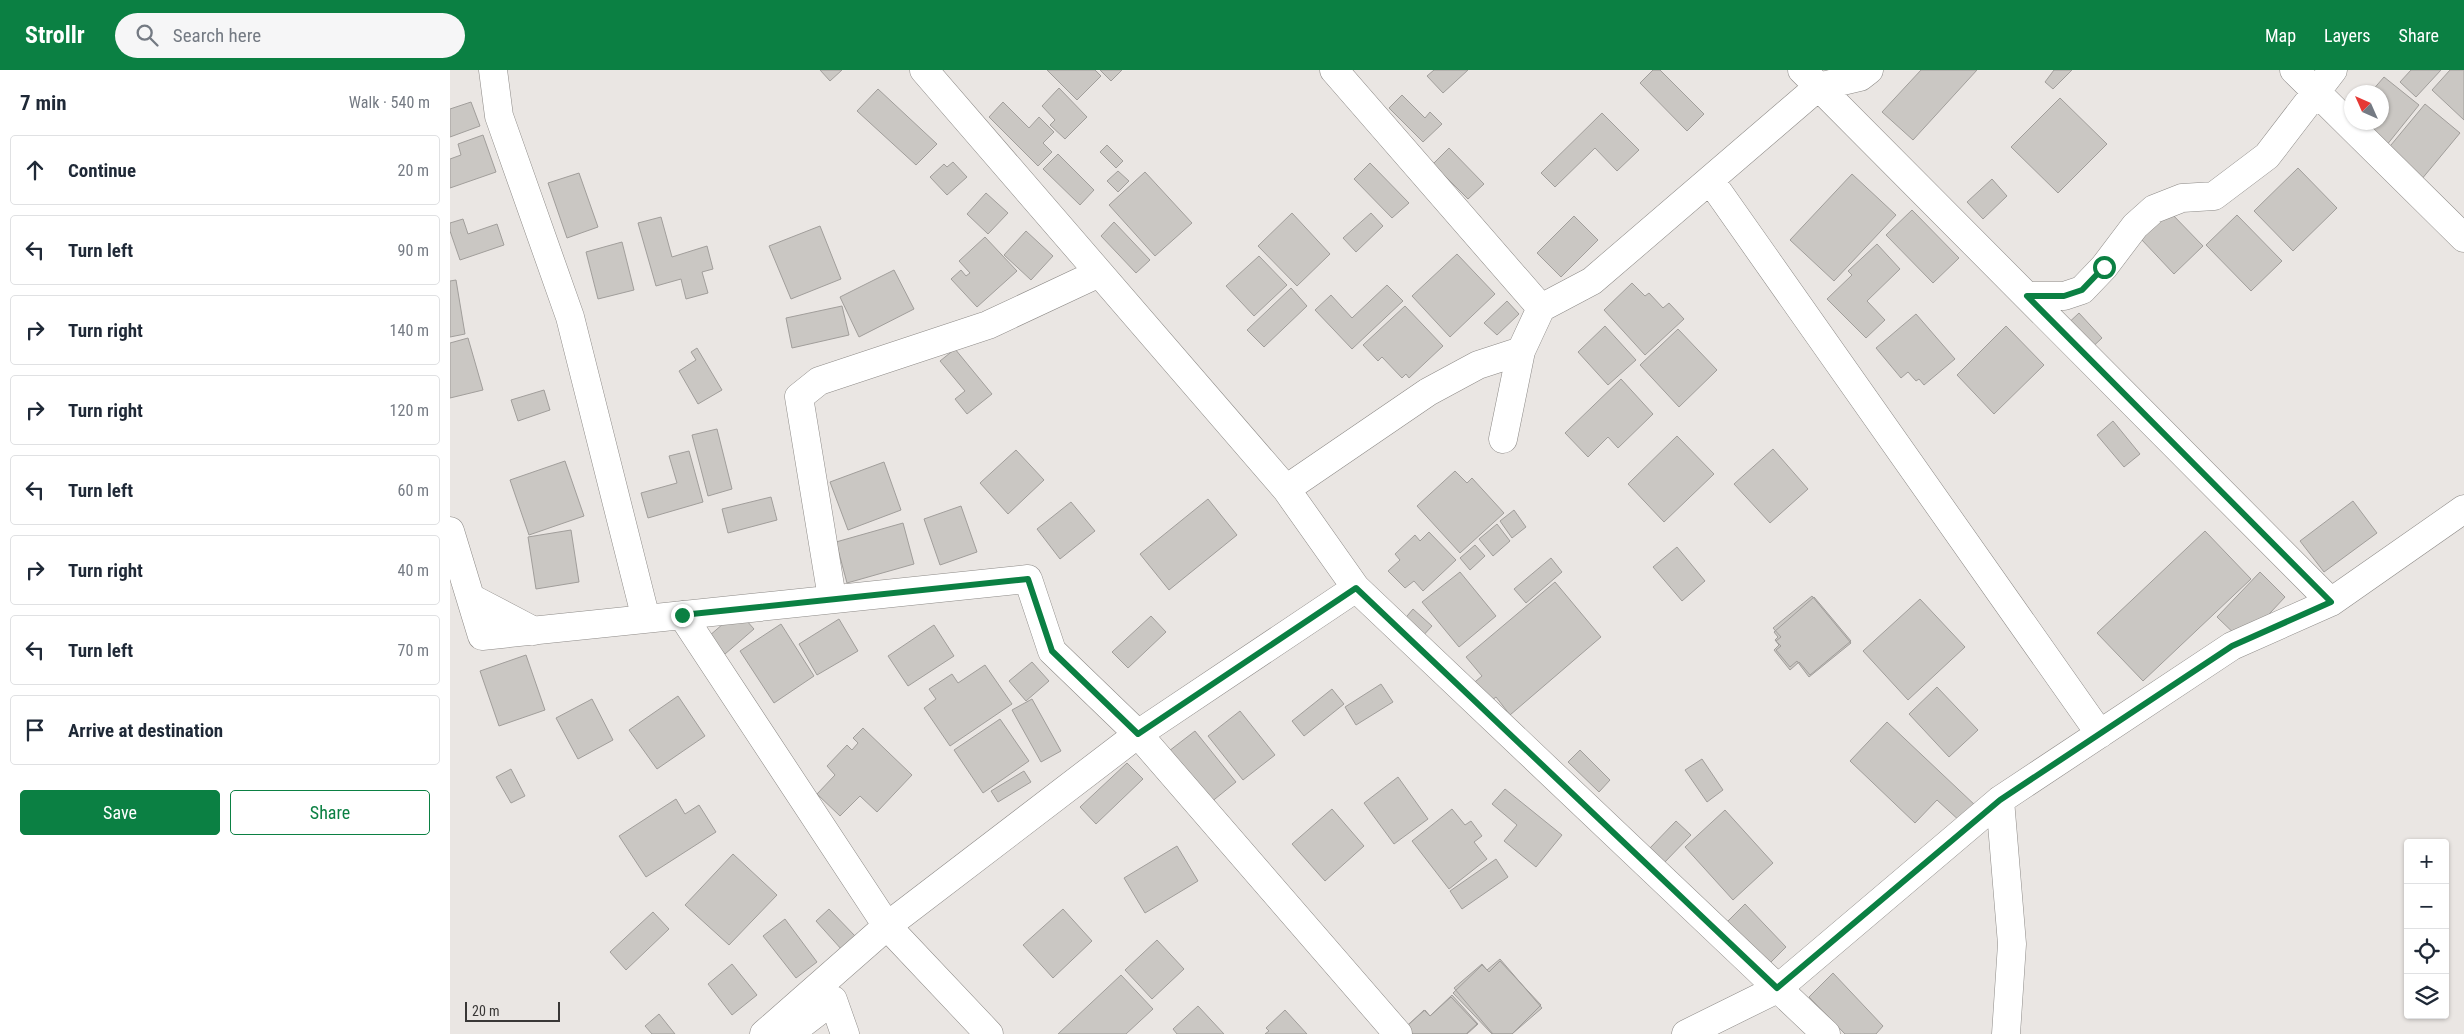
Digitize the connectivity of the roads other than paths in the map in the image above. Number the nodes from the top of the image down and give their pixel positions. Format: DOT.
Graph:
graph roads {
  1 [pos="492,70"];
  2 [pos="924,70"];
  3 [pos="1334,70"];
  4 [pos="1869,70"];
  5 [pos="2294,70"];
  6 [pos="2334,70"];
  7 [pos="1810,79"];
  8 [pos="2316,92"];
  9 [pos="1710,180"];
  10 [pos="2464,238"];
  11 [pos="1099,273"];
  12 [pos="2027,296"];
  13 [pos="1541,308"];
  14 [pos="1521,351"];
  15 [pos="1503,439"];
  16 [pos="1286,489"];
  17 [pos="2464,509"];
  18 [pos="450,531"];
  19 [pos="1356,588"];
  20 [pos="832,598"];
  21 [pos="2331,602"];
  22 [pos="682,615"];
  23 [pos="646,619"];
  24 [pos="1138,734"];
  25 [pos="2100,734"];
  26 [pos="2000,800"];
  27 [pos="887,926"];
  28 [pos="1777,988"];
  29 [pos="832,1000"];
  30 [pos="764,1034"];
  31 [pos="788,1034"];
  32 [pos="794,1034"];
  33 [pos="846,1034"];
  34 [pos="989,1034"];
  35 [pos="1398,1034"];
  36 [pos="1686,1034"];
  37 [pos="1826,1034"];
  38 [pos="2006,1034"];
  1 -- 23 [label="street"];
  2 -- 11 [label="street"];
  3 -- 13 [label="street"];
  4 -- 7 [label="street"];
  5 -- 8 [label="street"];
  6 -- 8 [label="street"];
  7 -- 9 [label="street"];
  7 -- 12 [label="street"];
  8 -- 10 [label="street"];
  8 -- 12 [label="street"];
  9 -- 13 [label="street"];
  9 -- 25 [label="street"];
  11 -- 16 [label="street"];
  11 -- 20 [label="street"];
  12 -- 21 [label="street"];
  13 -- 14 [label="street"];
  14 -- 15 [label="street"];
  14 -- 16 [label="street"];
  16 -- 19 [label="street"];
  17 -- 21 [label="street"];
  18 -- 23 [label="street"];
  19 -- 24 [label="street"];
  19 -- 28 [label="street"];
  20 -- 22 [label="street"];
  20 -- 24 [label="street"];
  21 -- 25 [label="street"];
  22 -- 23 [label="street"];
  22 -- 27 [label="street"];
  24 -- 27 [label="street"];
  24 -- 35 [label="street"];
  25 -- 26 [label="street"];
  26 -- 28 [label="street"];
  26 -- 38 [label="street"];
  27 -- 30 [label="street"];
  27 -- 34 [label="street"];
  28 -- 36 [label="street"];
  28 -- 37 [label="street"];
  29 -- 31 [label="street"];
  29 -- 32 [label="street"];
  29 -- 33 [label="street"];
}
